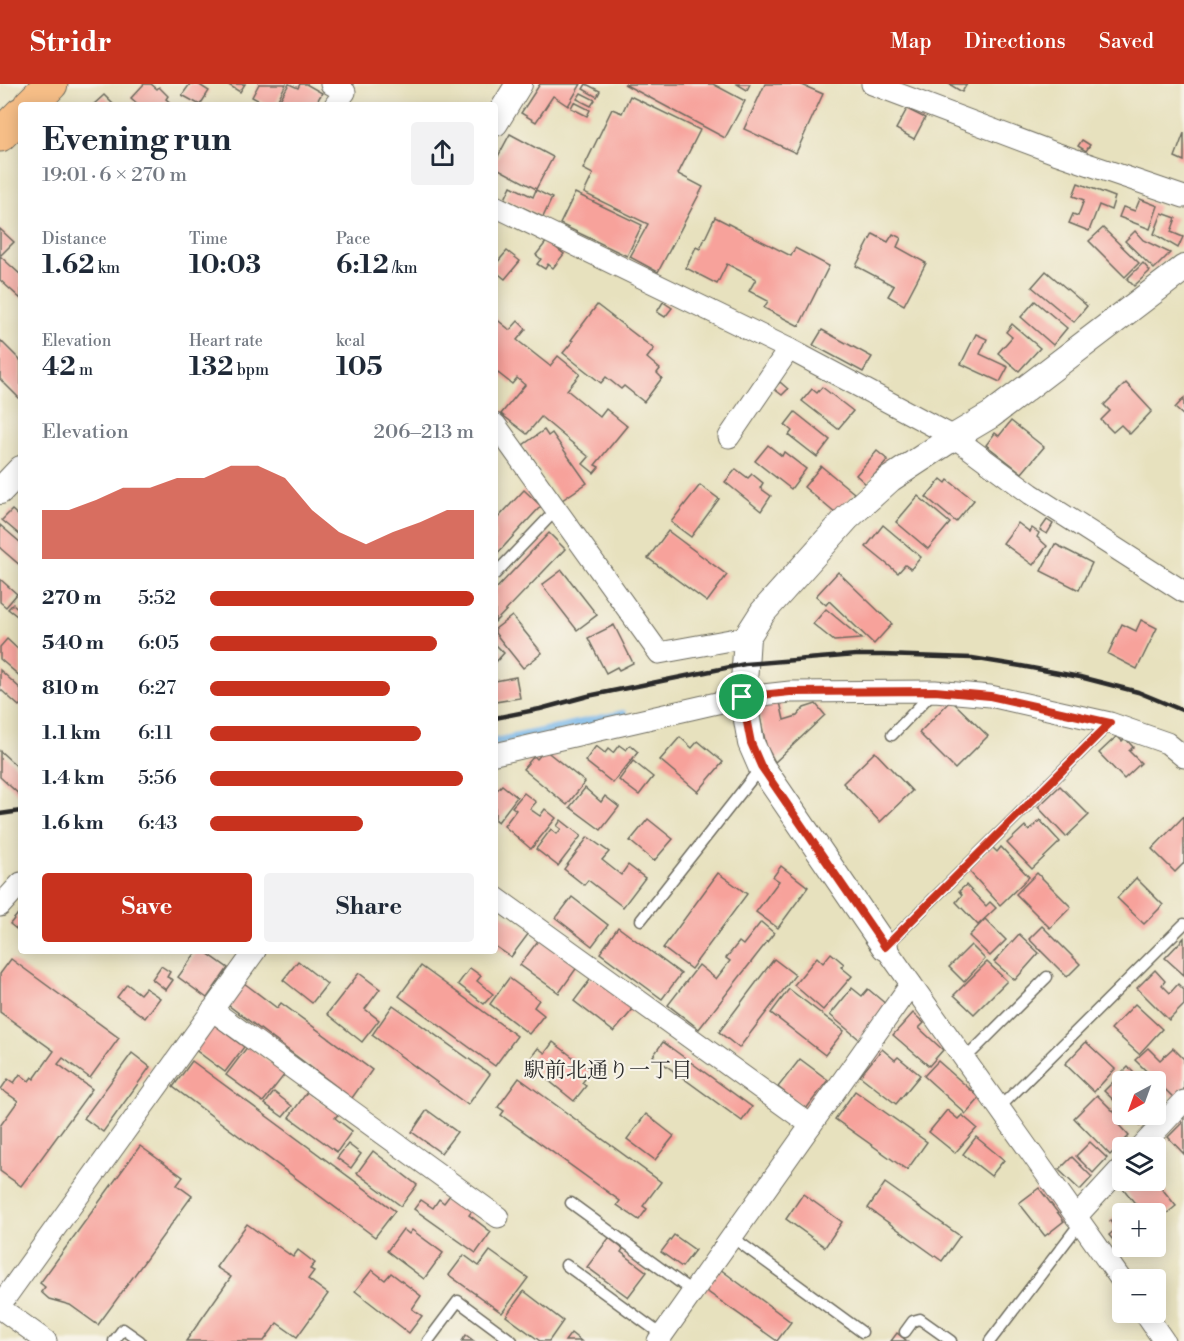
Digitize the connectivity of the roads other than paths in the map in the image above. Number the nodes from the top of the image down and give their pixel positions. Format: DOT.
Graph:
graph roads {
  1 [pos="331,84"];
  2 [pos="519,84"];
  3 [pos="872,84"];
  4 [pos="337,102"];
  5 [pos="18,117"];
  6 [pos="498,118"];
  7 [pos="0,135"];
  8 [pos="1184,197"];
  9 [pos="498,207"];
  10 [pos="1184,268"];
  11 [pos="789,349"];
  12 [pos="498,428"];
  13 [pos="729,437"];
  14 [pos="954,437"];
  15 [pos="18,472"];
  16 [pos="0,491"];
  17 [pos="556,510"];
  18 [pos="498,571"];
  19 [pos="1184,592"];
  20 [pos="747,637"];
  21 [pos="935,691"];
  22 [pos="742,697"];
  23 [pos="1110,723"];
  24 [pos="892,735"];
  25 [pos="498,753"];
  26 [pos="1184,757"];
  27 [pos="761,766"];
  28 [pos="18,886"];
  29 [pos="498,899"];
  30 [pos="0,906"];
  31 [pos="641,920"];
  32 [pos="1184,924"];
  33 [pos="885,947"];
  34 [pos="253,954"];
  35 [pos="1047,978"];
  36 [pos="911,984"];
  37 [pos="212,1010"];
  38 [pos="964,1060"];
  39 [pos="1184,1101"];
  40 [pos="999,1108"];
  41 [pos="811,1125"];
  42 [pos="1150,1137"];
  43 [pos="1112,1179"];
  44 [pos="571,1203"];
  45 [pos="498,1217"];
  46 [pos="1078,1220"];
  47 [pos="732,1237"];
  48 [pos="566,1265"];
  49 [pos="1113,1269"];
  50 [pos="693,1292"];
  51 [pos="0,1307"];
  52 [pos="1152,1323"];
  53 [pos="862,1332"];
  54 [pos="905,1332"];
  55 [pos="660,1338"];
  56 [pos="46,1341"];
  57 [pos="114,1341"];
  58 [pos="140,1341"];
  59 [pos="428,1341"];
  60 [pos="513,1341"];
  61 [pos="951,1341"];
  62 [pos="990,1341"];
  63 [pos="1164,1341"];
  1 -- 4 [label="street"];
  2 -- 6 [label="street"];
  3 -- 8 [label="street"];
  5 -- 7 [label="main road"];
  9 -- 11 [label="street"];
  10 -- 14 [label="street"];
  11 -- 13 [label="street"];
  11 -- 14 [label="street"];
  12 -- 17 [label="street"];
  14 -- 19 [label="street"];
  14 -- 20 [label="street"];
  15 -- 16 [label="street"];
  17 -- 18 [label="lane"];
  17 -- 20 [label="street"];
  20 -- 22 [label="street"];
  21 -- 22 [label="street"];
  21 -- 23 [label="street"];
  21 -- 24 [label="lane"];
  22 -- 25 [label="street"];
  22 -- 27 [label="street"];
  23 -- 26 [label="street"];
  23 -- 33 [label="lane"];
  27 -- 31 [label="lane"];
  27 -- 33 [label="street"];
  28 -- 30 [label="street"];
  29 -- 41 [label="street"];
  32 -- 40 [label="lane"];
  33 -- 36 [label="street"];
  34 -- 37 [label="street"];
  35 -- 38 [label="lane"];
  36 -- 38 [label="street"];
  36 -- 41 [label="street"];
  37 -- 45 [label="street"];
  37 -- 51 [label="street"];
  38 -- 40 [label="street"];
  39 -- 42 [label="street"];
  40 -- 46 [label="street"];
  41 -- 47 [label="street"];
  43 -- 46 [label="street"];
  44 -- 50 [label="lane"];
  46 -- 49 [label="street"];
  46 -- 62 [label="lane"];
  47 -- 50 [label="street"];
  47 -- 53 [label="lane"];
  48 -- 55 [label="lane"];
  50 -- 55 [label="street"];
  51 -- 56 [label="street"];
  52 -- 63 [label="street"];
  54 -- 61 [label="lane"];
  57 -- 58 [label="lane"];
  59 -- 60 [label="lane"];
}
